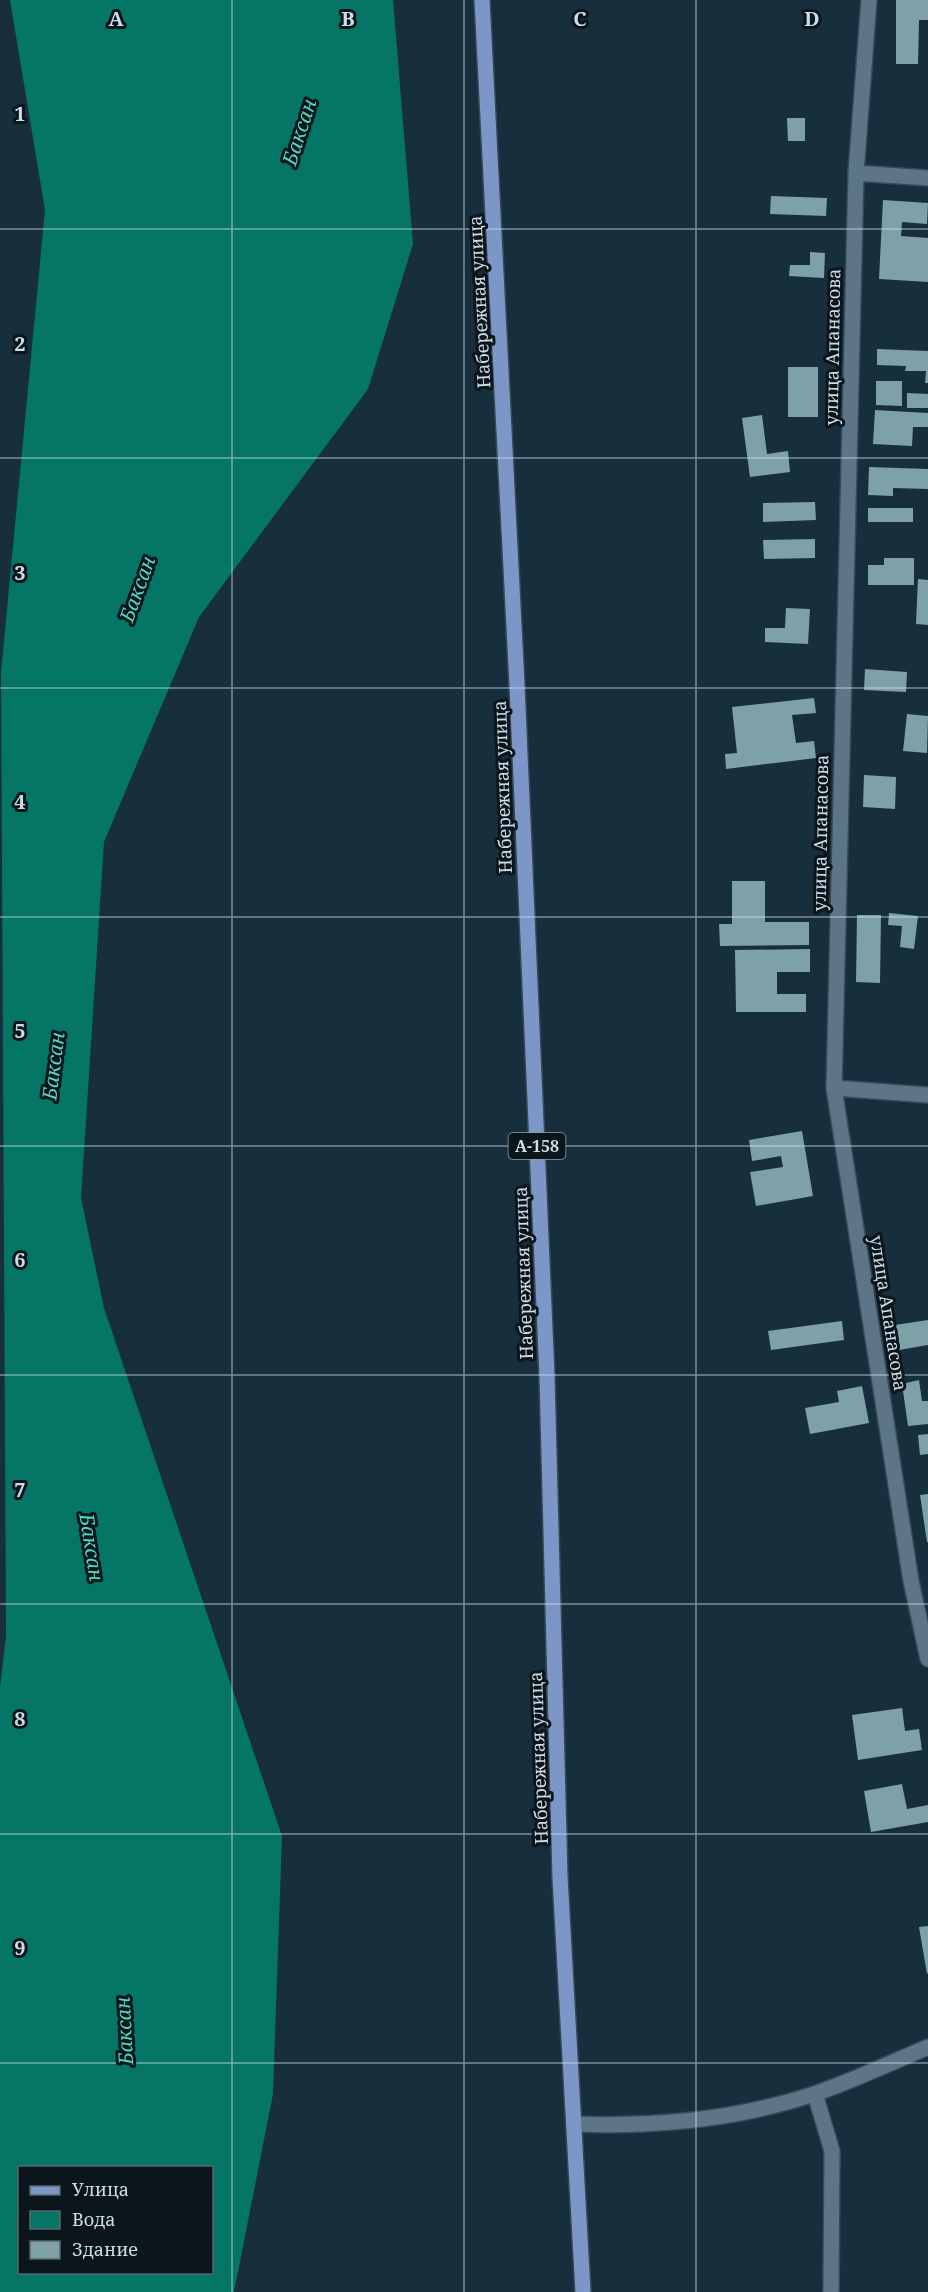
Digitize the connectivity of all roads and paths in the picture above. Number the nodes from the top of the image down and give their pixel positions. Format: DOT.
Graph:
graph roads {
  1 [pos="482,0"];
  2 [pos="869,0"];
  3 [pos="856,173"];
  4 [pos="928,178"];
  5 [pos="834,1088"];
  6 [pos="928,1095"];
  7 [pos="928,1659"];
  8 [pos="928,2047"];
  9 [pos="815,2094"];
  10 [pos="574,2124"];
  11 [pos="583,2292"];
  12 [pos="831,2292"];
  1 -- 10 [label="main road, Набережная улица / А-158"];
  2 -- 3 [label="street, улица Апанасова"];
  3 -- 4 [label="street"];
  3 -- 5 [label="street, улица Апанасова"];
  5 -- 6 [label="street"];
  5 -- 7 [label="street, улица Апанасова"];
  8 -- 9 [label="street"];
  9 -- 10 [label="street"];
  9 -- 12 [label="street"];
  10 -- 11 [label="main road, Набережная улица / А-158"];
}
